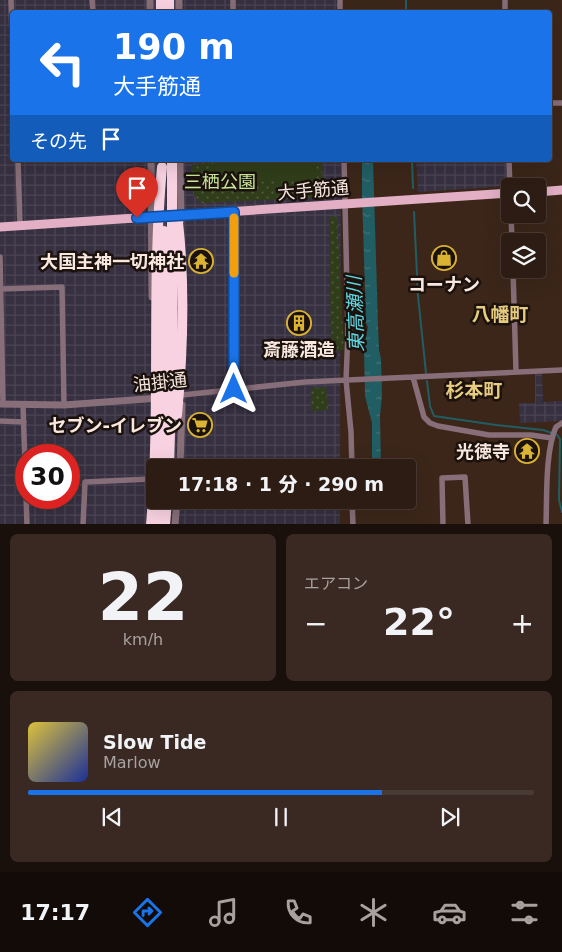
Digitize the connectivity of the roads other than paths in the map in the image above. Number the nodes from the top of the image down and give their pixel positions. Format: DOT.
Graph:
graph roads {
  1 [pos="18,162"];
  2 [pos="151,162"];
  3 [pos="180,162"];
  4 [pos="344,162"];
  5 [pos="509,162"];
  6 [pos="167,163"];
  7 [pos="510,178"];
  8 [pos="562,190"];
  9 [pos="546,191"];
  10 [pos="501,194"];
  11 [pos="348,203"];
  12 [pos="234,212"];
  13 [pos="181,215"];
  14 [pos="150,217"];
  15 [pos="20,225"];
  16 [pos="0,227"];
  17 [pos="0,257"];
  18 [pos="513,278"];
  19 [pos="1,289"];
  20 [pos="562,370"];
  21 [pos="516,372"];
  22 [pos="413,377"];
  23 [pos="346,380"];
  24 [pos="234,389"];
  25 [pos="182,395"];
  26 [pos="153,398"];
  27 [pos="2,404"];
  28 [pos="24,405"];
  29 [pos="64,405"];
  30 [pos="0,421"];
  31 [pos="24,422"];
  32 [pos="562,424"];
  33 [pos="553,435"];
  34 [pos="151,459"];
  35 [pos="161,459"];
  36 [pos="169,459"];
  37 [pos="173,459"];
  38 [pos="180,459"];
  39 [pos="352,459"];
  40 [pos="146,479"];
  41 [pos="150,509"];
  42 [pos="158,509"];
  43 [pos="167,509"];
  44 [pos="176,509"];
  45 [pos="352,509"];
  46 [pos="27,524"];
  47 [pos="83,524"];
  48 [pos="149,524"];
  49 [pos="157,524"];
  50 [pos="166,524"];
  51 [pos="175,524"];
  52 [pos="353,524"];
  53 [pos="442,524"];
  54 [pos="468,524"];
  55 [pos="546,524"];
  1 -- 15 [label="street"];
  2 -- 14 [label="street"];
  3 -- 13 [label="street"];
  4 -- 11 [label="street"];
  5 -- 7 [label="street"];
  6 -- 35 [label="highway, bridge"];
  6 -- 36 [label="highway, bridge"];
  6 -- 37 [label="highway, bridge"];
  6 -- 48 [label="highway, bridge"];
  8 -- 9 [label="main road"];
  10 -- 11 [label="main road, 大手筋通"];
  11 -- 12 [label="main road, 大手筋通"];
  11 -- 23 [label="street"];
  12 -- 13 [label="main road, 大手筋通"];
  12 -- 24 [label="street"];
  13 -- 14 [label="main road, 大手筋通"];
  13 -- 25 [label="street"];
  14 -- 15 [label="main road, 大手筋通"];
  14 -- 26 [label="street"];
  15 -- 16 [label="main road, 大手筋通"];
  17 -- 19 [label="street"];
  18 -- 21 [label="street"];
  19 -- 27 [label="street"];
  19 -- 29 [label="street"];
  20 -- 21 [label="street, 油掛通"];
  21 -- 22 [label="street, 油掛通"];
  22 -- 23 [label="street, 油掛通"];
  22 -- 33 [label="street"];
  23 -- 24 [label="street, 油掛通"];
  23 -- 39 [label="street"];
  24 -- 25 [label="street, 油掛通"];
  25 -- 26 [label="street, 油掛通"];
  25 -- 38 [label="street"];
  26 -- 29 [label="street, 油掛通"];
  26 -- 34 [label="street"];
  27 -- 28 [label="street, 油掛通"];
  28 -- 29 [label="street, 油掛通"];
  28 -- 31 [label="street"];
  30 -- 31 [label="street"];
  31 -- 46 [label="street"];
  32 -- 33 [label="street"];
  33 -- 55 [label="street"];
  40 -- 47 [label="street"];
  41 -- 48 [label="street"];
  42 -- 49 [label="highway"];
  43 -- 50 [label="highway"];
  44 -- 51 [label="street"];
  45 -- 52 [label="street"];
  53 -- 54 [label="street"];
}
